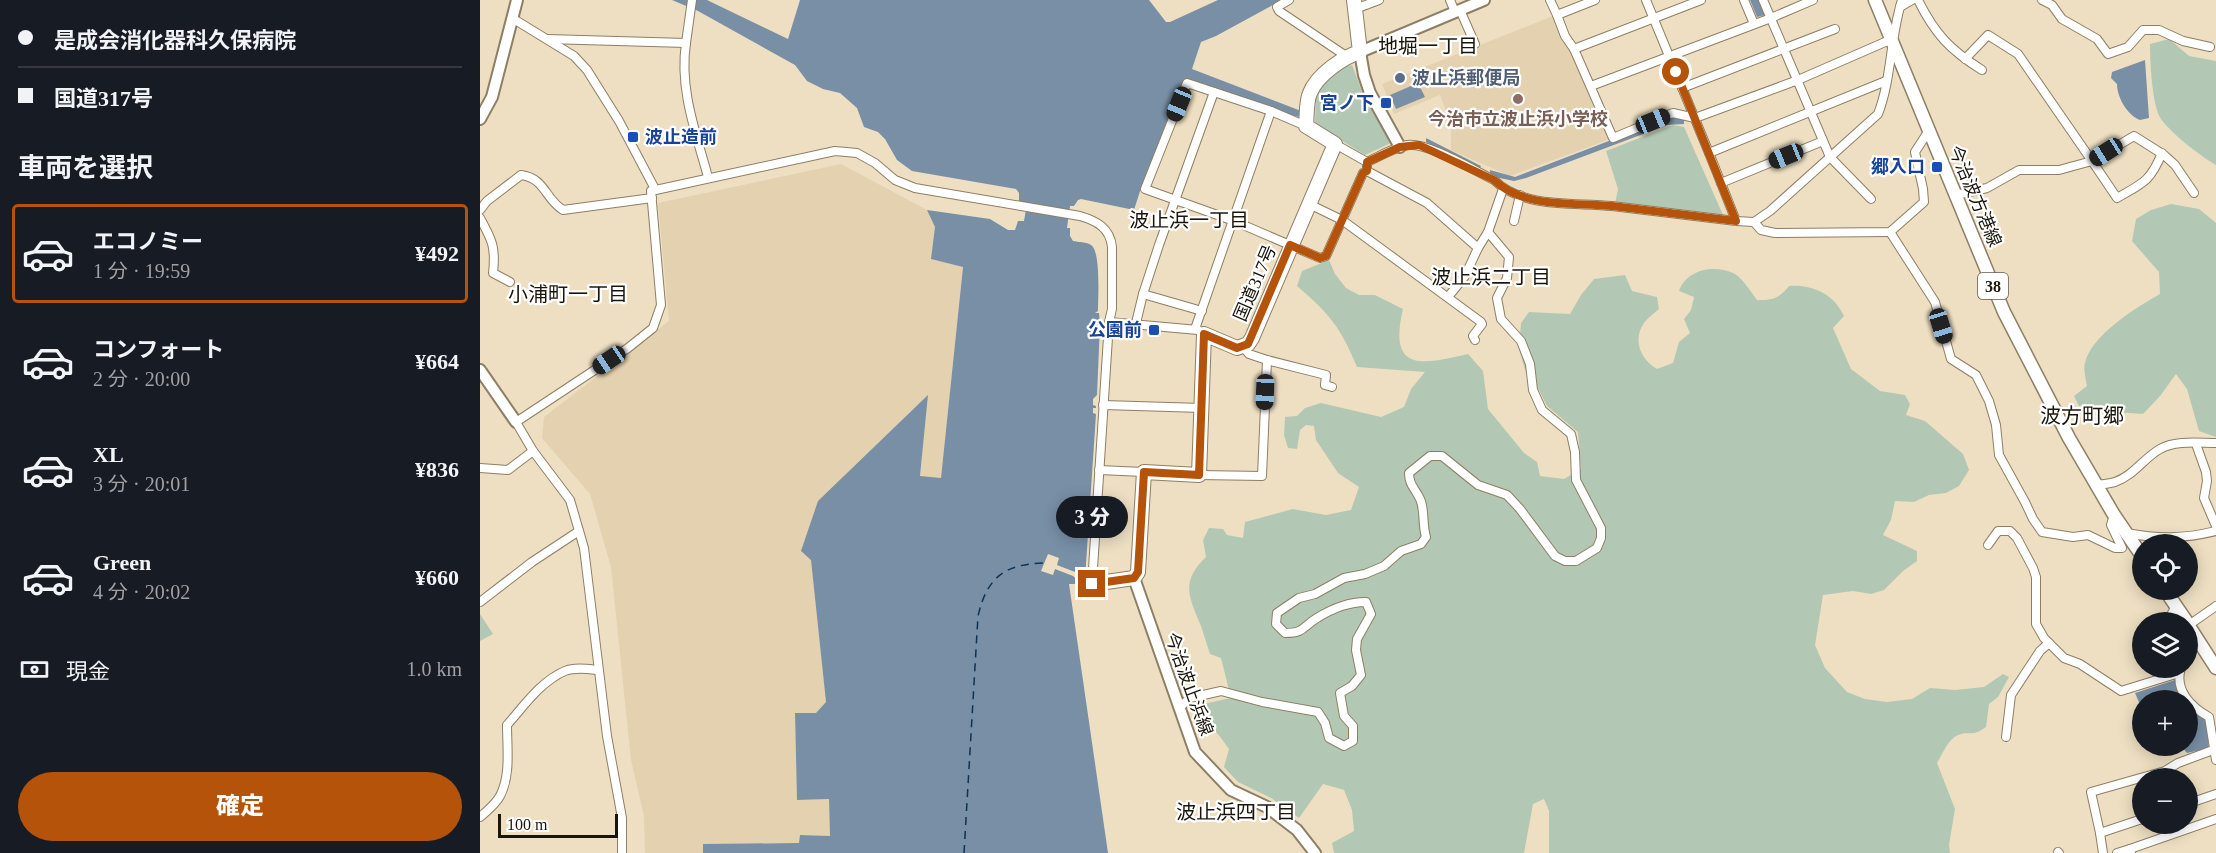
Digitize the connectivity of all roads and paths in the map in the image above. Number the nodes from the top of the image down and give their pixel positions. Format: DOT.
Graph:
graph roads {
  1 [pos="515,0"];
  2 [pos="692,0"];
  3 [pos="1289,0"];
  4 [pos="1379,0"];
  5 [pos="1450,0"];
  6 [pos="1484,0"];
  7 [pos="1550,0"];
  8 [pos="1595,0"];
  9 [pos="1646,0"];
  10 [pos="1701,0"];
  11 [pos="1744,0"];
  12 [pos="1763,0"];
  13 [pos="1813,0"];
  14 [pos="1875,0"];
  15 [pos="1912,0"];
  16 [pos="1918,0"];
  17 [pos="2042,0"];
  18 [pos="1901,3"];
  19 [pos="1355,5"];
  20 [pos="1458,11"];
  21 [pos="1557,15"];
  22 [pos="512,18"];
  23 [pos="1771,18"];
  24 [pos="1654,19"];
  25 [pos="1754,24"];
  26 [pos="1835,29"];
  27 [pos="545,39"];
  28 [pos="1892,39"];
  29 [pos="686,43"];
  30 [pos="1474,44"];
  31 [pos="2210,47"];
  32 [pos="1574,49"];
  33 [pos="1785,49"];
  34 [pos="1360,52"];
  35 [pos="1346,56"];
  36 [pos="1669,56"];
  37 [pos="1965,59"];
  38 [pos="1982,70"];
  39 [pos="1798,80"];
  40 [pos="1886,81"];
  41 [pos="1591,86"];
  42 [pos="1682,88"];
  43 [pos="1214,92"];
  44 [pos="1270,111"];
  45 [pos="1810,111"];
  46 [pos="1695,118"];
  47 [pos="480,119"];
  48 [pos="1306,126"];
  49 [pos="1928,132"];
  50 [pos="1823,141"];
  51 [pos="1335,144"];
  52 [pos="1400,147"];
  53 [pos="1709,153"];
  54 [pos="2162,153"];
  55 [pos="1830,157"];
  56 [pos="2092,161"];
  57 [pos="1367,162"];
  58 [pos="1367,171"];
  59 [pos="708,177"];
  60 [pos="1721,183"];
  61 [pos="655,189"];
  62 [pos="1503,189"];
  63 [pos="2194,193"];
  64 [pos="1520,195"];
  65 [pos="1956,195"];
  66 [pos="652,198"];
  67 [pos="1871,199"];
  68 [pos="1174,200"];
  69 [pos="1309,204"];
  70 [pos="480,210"];
  71 [pos="480,218"];
  72 [pos="1342,220"];
  73 [pos="1234,221"];
  74 [pos="1514,221"];
  75 [pos="1736,221"];
  76 [pos="1754,222"];
  77 [pos="1488,232"];
  78 [pos="1890,232"];
  79 [pos="1290,245"];
  80 [pos="1478,248"];
  81 [pos="510,282"];
  82 [pos="1143,294"];
  83 [pos="1448,297"];
  84 [pos="1202,311"];
  85 [pos="1108,322"];
  86 [pos="1136,323"];
  87 [pos="1200,331"];
  88 [pos="1474,340"];
  89 [pos="1243,347"];
  90 [pos="1267,360"];
  91 [pos="480,370"];
  92 [pos="1332,387"];
  93 [pos="1103,405"];
  94 [pos="1202,408"];
  95 [pos="516,422"];
  96 [pos="2216,443"];
  97 [pos="2196,444"];
  98 [pos="534,451"];
  99 [pos="480,468"];
  100 [pos="1099,470"];
  101 [pos="1144,472"];
  102 [pos="1199,475"];
  103 [pos="2096,485"];
  104 [pos="2114,515"];
  105 [pos="2216,529"];
  106 [pos="579,531"];
  107 [pos="2126,533"];
  108 [pos="2132,542"];
  109 [pos="1988,545"];
  110 [pos="1134,578"];
  111 [pos="1092,584"];
  112 [pos="2172,600"];
  113 [pos="480,602"];
  114 [pos="2176,606"];
  115 [pos="2216,606"];
  116 [pos="2173,612"];
  117 [pos="2180,612"];
  118 [pos="2198,617"];
  119 [pos="2198,640"];
  120 [pos="2049,644"];
  121 [pos="2216,668"];
  122 [pos="598,670"];
  123 [pos="2158,678"];
  124 [pos="2179,678"];
  125 [pos="1179,708"];
  126 [pos="2006,736"];
  127 [pos="2213,750"];
  128 [pos="2216,760"];
  129 [pos="2216,794"];
  130 [pos="2198,800"];
  131 [pos="480,818"];
  132 [pos="2216,819"];
  133 [pos="2132,822"];
  134 [pos="2100,833"];
  135 [pos="2130,851"];
  136 [pos="622,853"];
  137 [pos="1315,853"];
  138 [pos="2103,853"];
  139 [pos="2117,853"];
  1 -- 22 [label="main road"];
  2 -- 29 [label="street"];
  3 -- 35 [label="street"];
  4 -- 19 [label="street"];
  5 -- 20 [label="street"];
  6 -- 20 [label="main road"];
  7 -- 21 [label="street"];
  8 -- 21 [label="street"];
  9 -- 24 [label="street"];
  10 -- 24 [label="street"];
  11 -- 25 [label="street"];
  12 -- 23 [label="street"];
  13 -- 23 [label="street"];
  14 -- 28 [label="main road, 今治波方港線 / 38"];
  15 -- 18 [label="street"];
  16 -- 37 [label="street"];
  17 -- 31 [label="street"];
  18 -- 28 [label="street"];
  19 -- 34 [label="highway"];
  20 -- 30 [label="street"];
  20 -- 34 [label="main road"];
  21 -- 32 [label="street"];
  22 -- 27 [label="street"];
  22 -- 47 [label="main road"];
  23 -- 25 [label="street"];
  23 -- 33 [label="street"];
  24 -- 32 [label="street"];
  24 -- 36 [label="street"];
  25 -- 36 [label="street"];
  26 -- 33 [label="street"];
  27 -- 29 [label="street"];
  27 -- 61 [label="street"];
  28 -- 39 [label="street"];
  28 -- 40 [label="street"];
  28 -- 49 [label="main road, 今治波方港線 / 38"];
  29 -- 59 [label="street"];
  32 -- 41 [label="street"];
  33 -- 39 [label="street"];
  33 -- 42 [label="street"];
  34 -- 35 [label="highway"];
  34 -- 52 [label="main road"];
  35 -- 48 [label="highway"];
  36 -- 41 [label="street"];
  36 -- 42 [label="street"];
  37 -- 38 [label="street"];
  37 -- 56 [label="street"];
  39 -- 45 [label="street"];
  39 -- 46 [label="street"];
  40 -- 45 [label="street"];
  40 -- 55 [label="street"];
  41 -- 46 [label="street"];
  42 -- 46 [label="street"];
  43 -- 44 [label="street"];
  43 -- 68 [label="street"];
  43 -- 68 [label="street"];
  44 -- 48 [label="street"];
  44 -- 73 [label="street"];
  45 -- 50 [label="street"];
  45 -- 53 [label="street"];
  46 -- 53 [label="street"];
  48 -- 51 [label="highway"];
  49 -- 65 [label="main road, 今治波方港線 / 38"];
  49 -- 78 [label="street"];
  50 -- 55 [label="street"];
  50 -- 60 [label="street"];
  51 -- 57 [label="street"];
  51 -- 69 [label="highway, 国道317号"];
  52 -- 57 [label="street"];
  52 -- 62 [label="street"];
  53 -- 60 [label="street"];
  54 -- 56 [label="street"];
  54 -- 56 [label="street"];
  54 -- 63 [label="street"];
  55 -- 67 [label="street"];
  55 -- 76 [label="street"];
  56 -- 65 [label="street"];
  57 -- 58 [label="street"];
  58 -- 72 [label="street"];
  58 -- 80 [label="street"];
  59 -- 61 [label="street"];
  59 -- 85 [label="street"];
  60 -- 75 [label="street"];
  61 -- 66 [label="street"];
  62 -- 64 [label="street"];
  62 -- 77 [label="street"];
  64 -- 74 [label="street"];
  64 -- 75 [label="street"];
  65 -- 103 [label="main road, 今治波方港線 / 38"];
  66 -- 70 [label="street"];
  66 -- 95 [label="street"];
  68 -- 73 [label="street"];
  68 -- 82 [label="street"];
  69 -- 72 [label="street"];
  69 -- 79 [label="highway, 国道317号"];
  71 -- 81 [label="street"];
  72 -- 79 [label="street"];
  72 -- 83 [label="street"];
  73 -- 79 [label="street"];
  73 -- 84 [label="street"];
  75 -- 76 [label="street"];
  76 -- 78 [label="street"];
  77 -- 80 [label="street"];
  77 -- 125 [label="street"];
  78 -- 104 [label="street"];
  79 -- 89 [label="highway, 国道317号"];
  80 -- 83 [label="street"];
  82 -- 84 [label="street"];
  82 -- 86 [label="street"];
  83 -- 88 [label="street"];
  84 -- 87 [label="street"];
  85 -- 86 [label="street"];
  85 -- 93 [label="street"];
  86 -- 87 [label="street"];
  87 -- 89 [label="highway, 国道317号"];
  87 -- 94 [label="highway"];
  89 -- 90 [label="street"];
  90 -- 92 [label="street"];
  90 -- 102 [label="street"];
  91 -- 95 [label="main road"];
  93 -- 94 [label="street"];
  93 -- 100 [label="street"];
  94 -- 102 [label="highway"];
  95 -- 98 [label="street"];
  96 -- 97 [label="street"];
  97 -- 103 [label="street"];
  97 -- 105 [label="street"];
  98 -- 99 [label="street"];
  98 -- 106 [label="street"];
  100 -- 101 [label="street"];
  100 -- 111 [label="street"];
  101 -- 102 [label="highway"];
  101 -- 110 [label="highway"];
  103 -- 104 [label="main road, 今治波方港線 / 38"];
  104 -- 107 [label="main road, 今治波方港線 / 38"];
  105 -- 107 [label="street"];
  106 -- 113 [label="street"];
  106 -- 122 [label="street"];
  107 -- 108 [label="main road, 今治波方港線 / 38"];
  109 -- 120 [label="street"];
  110 -- 111 [label="highway"];
  110 -- 125 [label="main road, 今治波止浜線"];
  112 -- 114 [label="main road"];
  114 -- 116 [label="street"];
  114 -- 117 [label="main road"];
  115 -- 118 [label="street"];
  119 -- 121 [label="main road"];
  120 -- 123 [label="street"];
  120 -- 126 [label="street"];
  122 -- 131 [label="street"];
  122 -- 136 [label="street"];
  124 -- 127 [label="street"];
  125 -- 137 [label="main road, 今治波止浜線"];
  127 -- 128 [label="street"];
  127 -- 134 [label="street"];
  129 -- 130 [label="street"];
  132 -- 135 [label="street"];
  133 -- 134 [label="street"];
  134 -- 138 [label="street"];
  135 -- 139 [label="street"];
}
